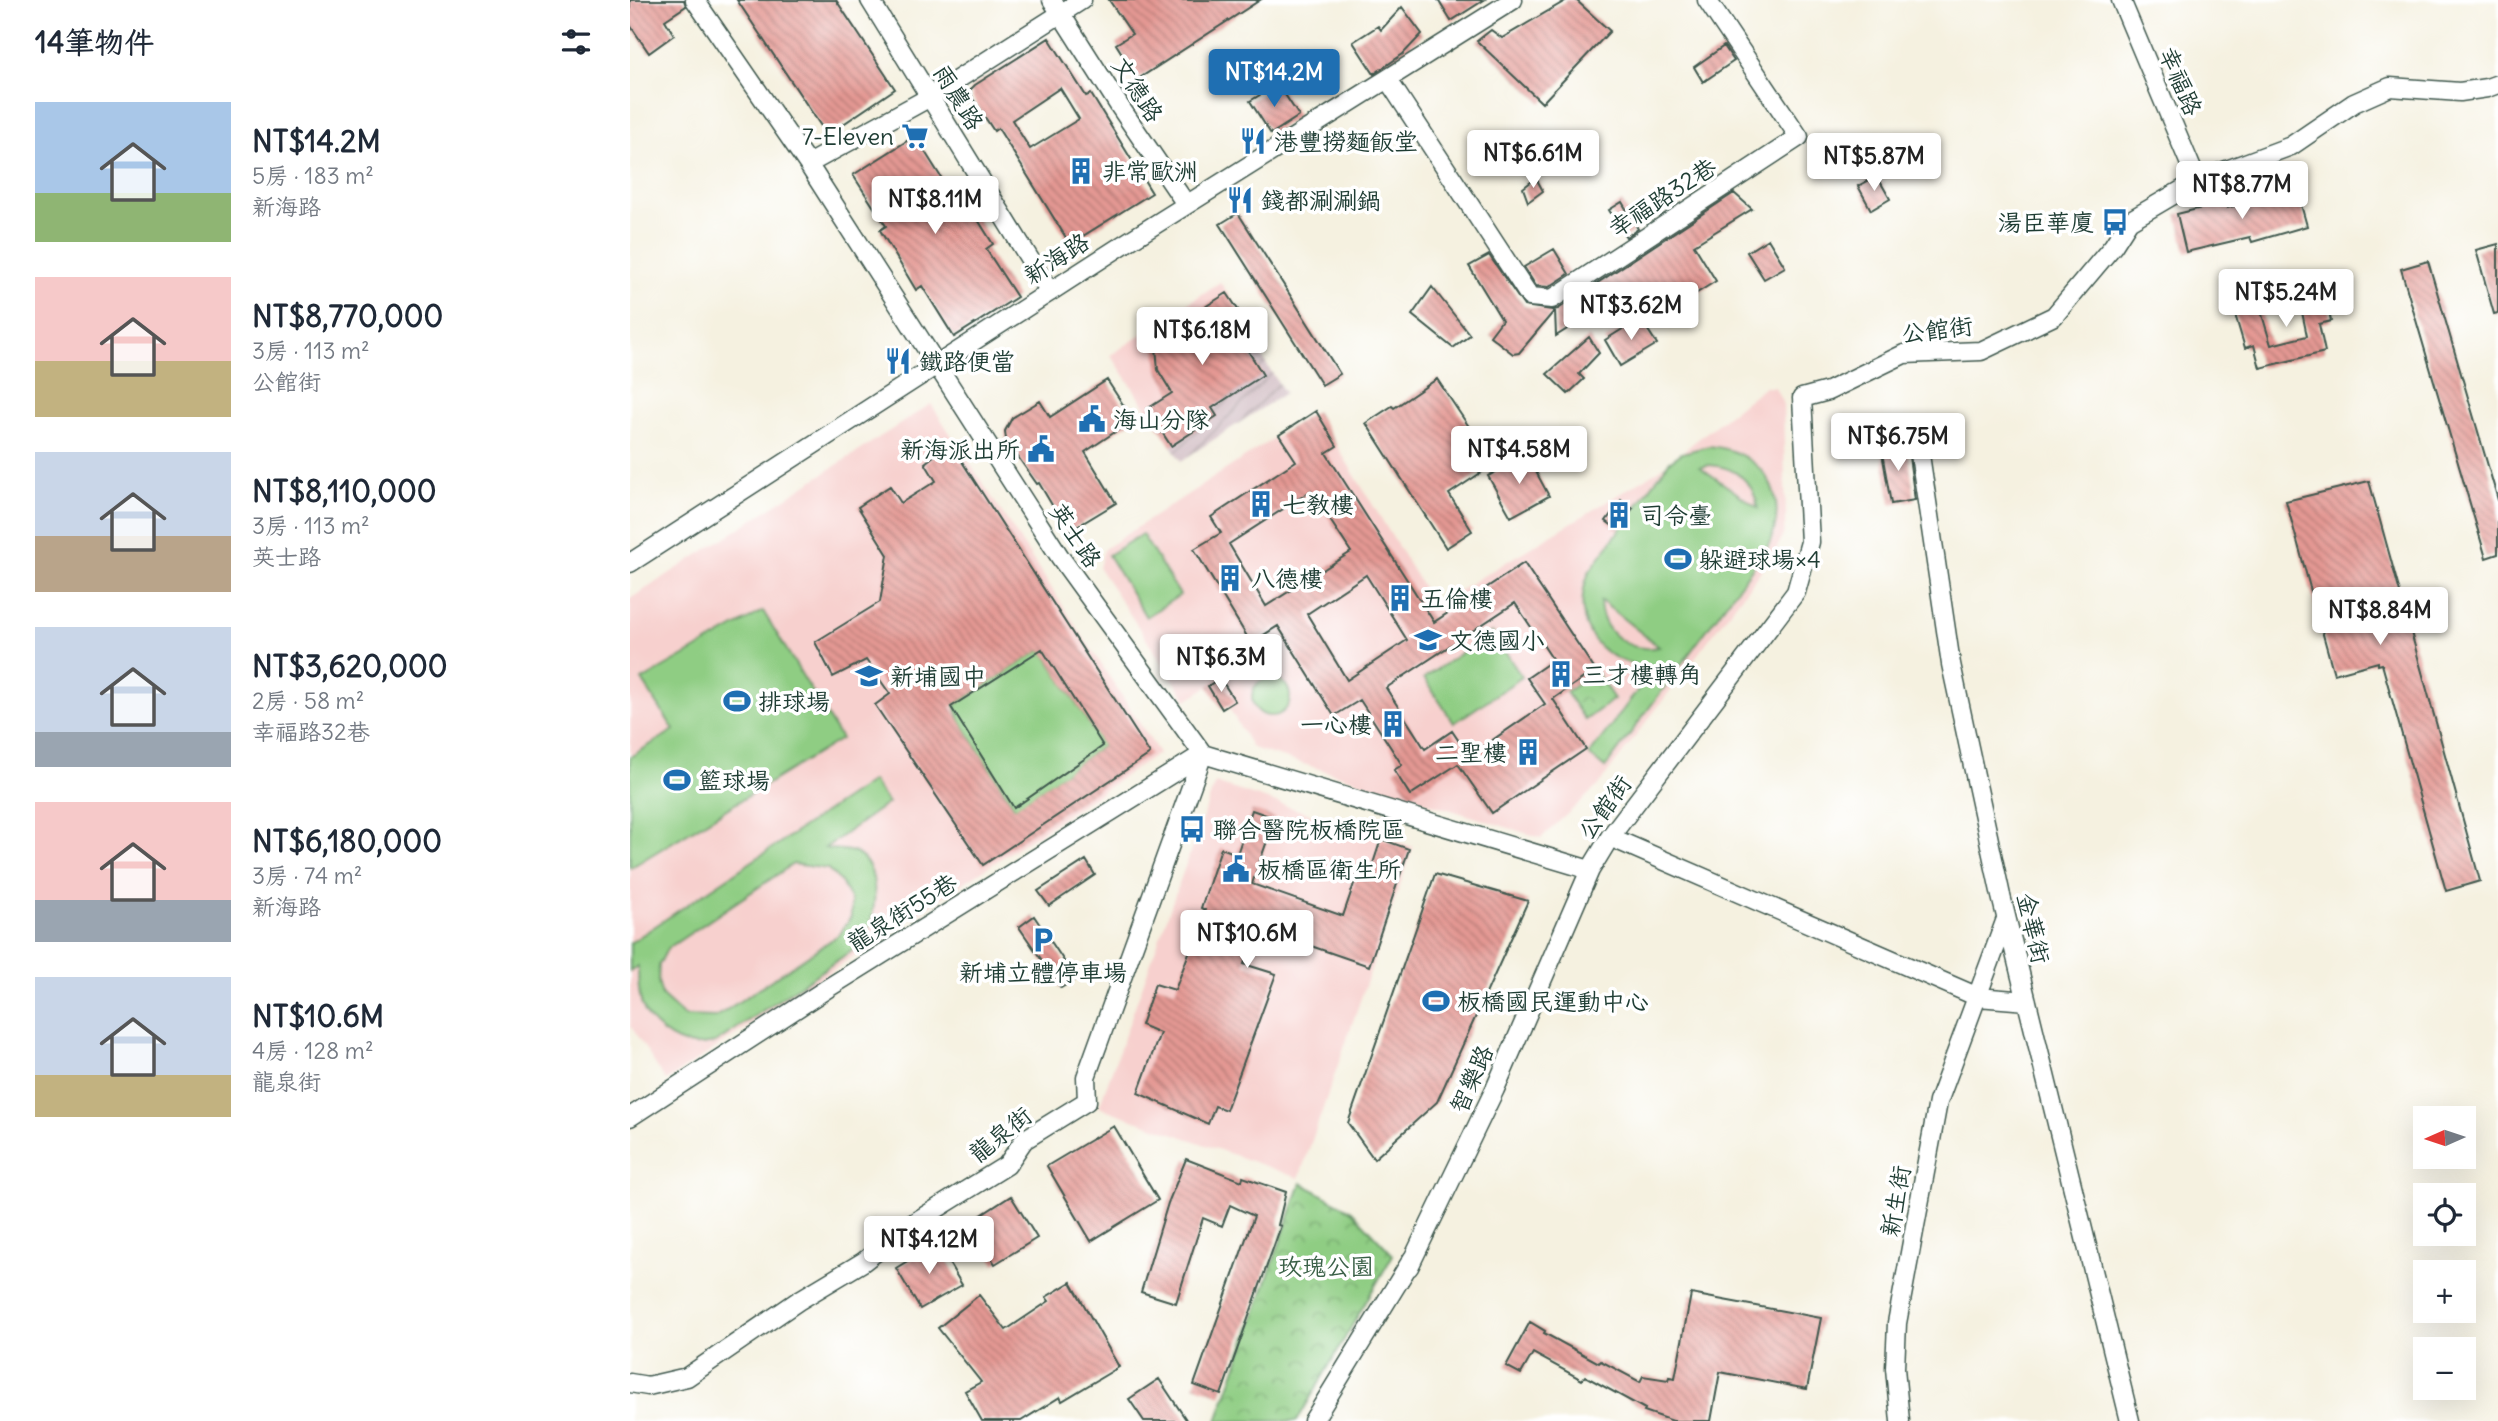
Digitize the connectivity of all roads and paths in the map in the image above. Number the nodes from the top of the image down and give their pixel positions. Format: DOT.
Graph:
graph roads {
  1 [pos="695,0"];
  2 [pos="870,0"];
  3 [pos="1082,0"];
  4 [pos="1513,0"];
  5 [pos="1707,0"];
  6 [pos="2121,0"];
  7 [pos="1056,7"];
  8 [pos="1388,80"];
  9 [pos="2498,84"];
  10 [pos="930,97"];
  11 [pos="808,164"];
  12 [pos="2197,181"];
  13 [pos="1186,204"];
  14 [pos="1050,292"];
  15 [pos="937,366"];
  16 [pos="1918,441"];
  17 [pos="630,563"];
  18 [pos="1203,754"];
  19 [pos="1610,837"];
  20 [pos="1590,870"];
  21 [pos="2006,919"];
  22 [pos="1978,997"];
  23 [pos="2027,1001"];
  24 [pos="630,1117"];
  25 [pos="630,1383"];
  26 [pos="1313,1421"];
  27 [pos="1900,1421"];
  28 [pos="2130,1421"];
  1 -- 11 [label="street, 英士路"];
  2 -- 10 [label="street, 雨農路"];
  3 -- 7 [label="street"];
  4 -- 8 [label="street, 新海路"];
  5 -- 8 [label="street, 幸福路32巷"];
  6 -- 12 [label="street, 幸福路"];
  7 -- 10 [label="street"];
  7 -- 13 [label="street, 文德路"];
  8 -- 13 [label="street, 新海路"];
  9 -- 12 [label="street, 公館街"];
  10 -- 11 [label="street"];
  10 -- 14 [label="street, 雨農路"];
  11 -- 15 [label="street, 英士路"];
  12 -- 19 [label="street, 公館街"];
  13 -- 14 [label="street, 新海路"];
  14 -- 15 [label="street, 新海路"];
  15 -- 17 [label="street, 新海路"];
  15 -- 18 [label="street, 英士路"];
  16 -- 21 [label="street, 金華街"];
  18 -- 20 [label="street"];
  18 -- 24 [label="street, 龍泉街55巷"];
  18 -- 25 [label="street, 龍泉街"];
  19 -- 20 [label="street, 公館街"];
  19 -- 22 [label="street"];
  20 -- 26 [label="street, 智樂路"];
  21 -- 22 [label="street, 新生街"];
  21 -- 23 [label="street, 金華街"];
  22 -- 23 [label="street"];
  22 -- 27 [label="street, 新生街"];
  23 -- 28 [label="street, 金華街"];
}
